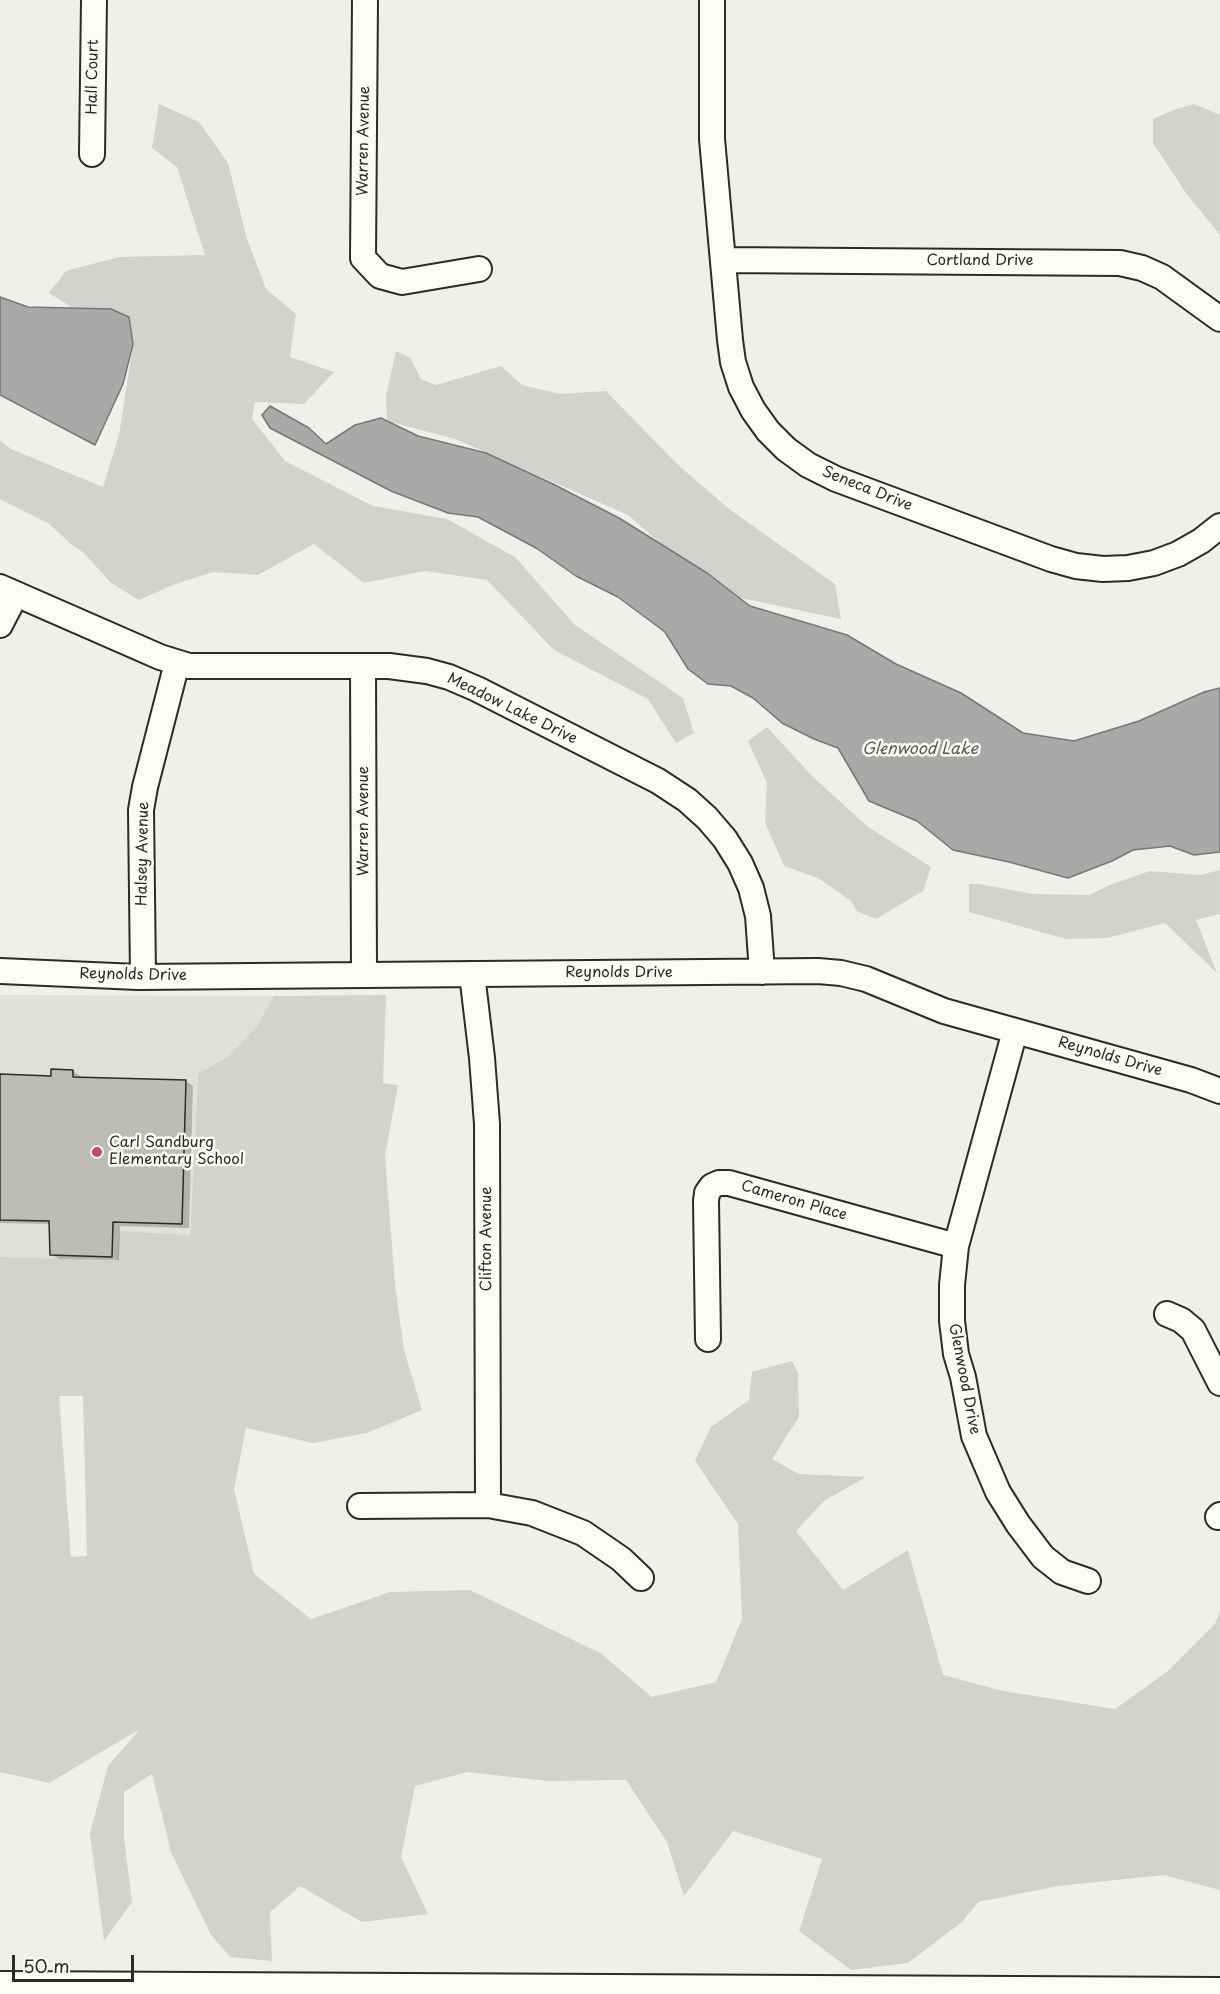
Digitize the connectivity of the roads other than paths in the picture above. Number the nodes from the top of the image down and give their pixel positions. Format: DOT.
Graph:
graph roads {
  1 [pos="94,0"];
  2 [pos="366,0"];
  3 [pos="712,0"];
  4 [pos="92,154"];
  5 [pos="723,260"];
  6 [pos="479,269"];
  7 [pos="1220,319"];
  8 [pos="1220,526"];
  9 [pos="8,590"];
  10 [pos="0,625"];
  11 [pos="177,663"];
  12 [pos="363,666"];
  13 [pos="0,970"];
  14 [pos="762,972"];
  15 [pos="472,974"];
  16 [pos="364,975"];
  17 [pos="143,977"];
  18 [pos="1015,1031"];
  19 [pos="1217,1082"];
  20 [pos="956,1246"];
  21 [pos="1167,1314"];
  22 [pos="708,1339"];
  23 [pos="1220,1383"];
  24 [pos="488,1505"];
  25 [pos="360,1506"];
  26 [pos="641,1578"];
  27 [pos="1088,1581"];
  28 [pos="0,1984"];
  29 [pos="95,1989"];
  30 [pos="567,1990"];
  31 [pos="1220,1990"];
  1 -- 4 [label="street, Hall Court"];
  2 -- 6 [label="street, Warren Avenue"];
  3 -- 5 [label="street, Seneca Drive"];
  5 -- 7 [label="street, Cortland Drive"];
  5 -- 8 [label="street, Seneca Drive"];
  9 -- 10 [label="street"];
  9 -- 11 [label="street, Meadow Lake Drive"];
  11 -- 12 [label="street, Meadow Lake Drive"];
  11 -- 17 [label="street, Halsey Avenue"];
  12 -- 14 [label="street, Meadow Lake Drive"];
  12 -- 16 [label="street, Warren Avenue"];
  13 -- 17 [label="street, Reynolds Drive"];
  14 -- 15 [label="street, Reynolds Drive"];
  14 -- 18 [label="street, Reynolds Drive"];
  15 -- 16 [label="street, Reynolds Drive"];
  15 -- 24 [label="street, Clifton Avenue"];
  16 -- 17 [label="street, Reynolds Drive"];
  18 -- 19 [label="street, Reynolds Drive"];
  18 -- 20 [label="street, Glenwood Drive"];
  20 -- 22 [label="street, Cameron Place"];
  20 -- 27 [label="street, Glenwood Drive"];
  21 -- 23 [label="street"];
  24 -- 25 [label="street"];
  24 -- 26 [label="street"];
  28 -- 29 [label="street"];
  29 -- 30 [label="street"];
  30 -- 31 [label="street"];
}
